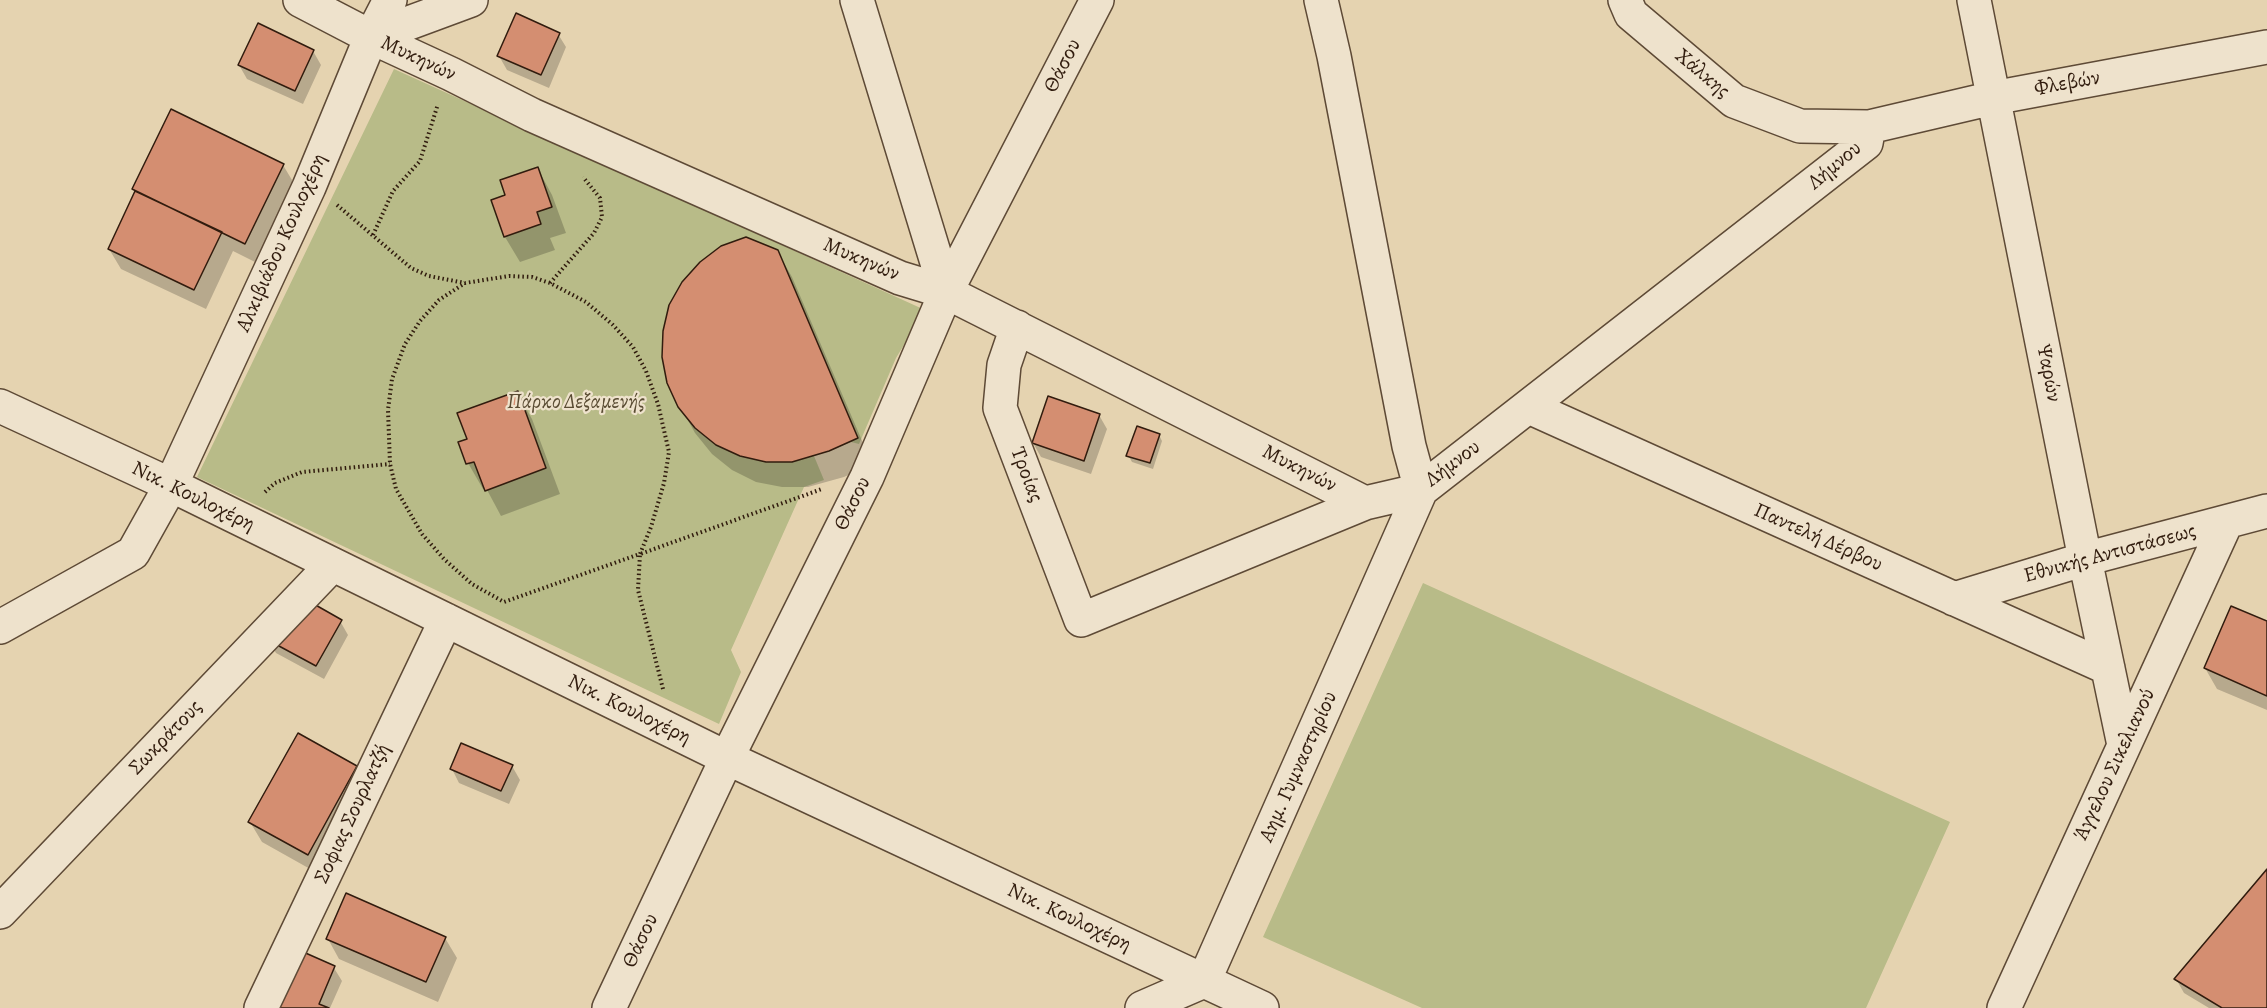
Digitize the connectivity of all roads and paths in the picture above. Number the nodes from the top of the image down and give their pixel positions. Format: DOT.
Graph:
graph roads {
  1 [pos="300,0"];
  2 [pos="390,0"];
  3 [pos="471,0"];
  4 [pos="857,0"];
  5 [pos="1097,0"];
  6 [pos="1321,0"];
  7 [pos="1625,0"];
  8 [pos="1974,0"];
  9 [pos="371,37"];
  10 [pos="2267,47"];
  11 [pos="451,74"];
  12 [pos="1993,98"];
  13 [pos="1869,127"];
  14 [pos="577,170"];
  15 [pos="350,214"];
  16 [pos="373,235"];
  17 [pos="465,283"];
  18 [pos="550,283"];
  19 [pos="946,292"];
  20 [pos="1017,327"];
  21 [pos="0,406"];
  22 [pos="1529,407"];
  23 [pos="390,465"];
  24 [pos="867,477"];
  25 [pos="171,485"];
  26 [pos="1421,490"];
  27 [pos="1365,503"];
  28 [pos="2267,511"];
  29 [pos="245,522"];
  30 [pos="2226,523"];
  31 [pos="640,554"];
  32 [pos="2085,559"];
  33 [pos="332,565"];
  34 [pos="1954,599"];
  35 [pos="446,620"];
  36 [pos="0,627"];
  37 [pos="2108,668"];
  38 [pos="671,731"];
  39 [pos="2124,745"];
  40 [pos="727,758"];
  41 [pos="0,912"];
  42 [pos="1204,981"];
  43 [pos="261,1008"];
  44 [pos="609,1008"];
  45 [pos="1142,1008"];
  46 [pos="1262,1008"];
  47 [pos="2004,1008"];
  1 -- 9 [label="street, Μυκηνών"];
  2 -- 9 [label="street, Αλκιβιάδου Κουλοχέρη"];
  3 -- 9 [label="street"];
  4 -- 19 [label="street"];
  5 -- 19 [label="street, Θάσου"];
  6 -- 26 [label="street, Λήμνου"];
  7 -- 13 [label="street, Χάλκης"];
  8 -- 12 [label="street, Ψαρών"];
  9 -- 11 [label="street, Μυκηνών"];
  9 -- 25 [label="street, Αλκιβιάδου Κουλοχέρη"];
  10 -- 12 [label="street, Φλεβών"];
  11 -- 16 [label="path"];
  11 -- 19 [label="street, Μυκηνών"];
  12 -- 13 [label="street, Φλεβών"];
  12 -- 32 [label="street, Ψαρών"];
  13 -- 22 [label="street, Λήμνου"];
  14 -- 18 [label="path"];
  15 -- 16 [label="path"];
  16 -- 17 [label="path"];
  17 -- 18 [label="path"];
  17 -- 23 [label="path"];
  18 -- 31 [label="path"];
  19 -- 20 [label="street, Μυκηνών"];
  19 -- 24 [label="street, Θάσου"];
  20 -- 27 [label="street, Μυκηνών"];
  20 -- 27 [label="street, Τροίας"];
  21 -- 25 [label="street, Νικ. Κουλοχέρη"];
  22 -- 26 [label="street, Λήμνου"];
  22 -- 34 [label="street, Παντελή Δέρβου"];
  23 -- 29 [label="path"];
  23 -- 31 [label="path"];
  24 -- 31 [label="path"];
  24 -- 40 [label="street, Θάσου"];
  25 -- 29 [label="street, Νικ. Κουλοχέρη"];
  25 -- 36 [label="street, Αλκιβιάδου Κουλοχέρη"];
  26 -- 27 [label="street"];
  26 -- 42 [label="street, Αημ. Γυμναστηρίου"];
  28 -- 30 [label="street, Εθνικής Αντιστάσεως"];
  29 -- 33 [label="street, Νικ. Κουλοχέρη"];
  30 -- 32 [label="street, Εθνικής Αντιστάσεως"];
  30 -- 39 [label="street, Άγγελου Σικελιανού"];
  31 -- 38 [label="path"];
  32 -- 34 [label="street, Εθνικής Αντιστάσεως"];
  32 -- 37 [label="street, Ψαρών"];
  33 -- 35 [label="street, Νικ. Κουλοχέρη"];
  33 -- 41 [label="street, Σωκράτους"];
  34 -- 37 [label="street, Παντελή Δέρβου"];
  35 -- 38 [label="street, Νικ. Κουλοχέρη"];
  35 -- 43 [label="street, Σοφιας Σουρλατζή"];
  37 -- 39 [label="street, Ψαρών"];
  38 -- 40 [label="street, Νικ. Κουλοχέρη"];
  39 -- 47 [label="street, Άγγελου Σικελιανού"];
  40 -- 42 [label="street, Νικ. Κουλοχέρη"];
  40 -- 44 [label="street, Θάσου"];
  42 -- 45 [label="street"];
  42 -- 46 [label="street, Νικ. Κουλοχέρη"];
}
